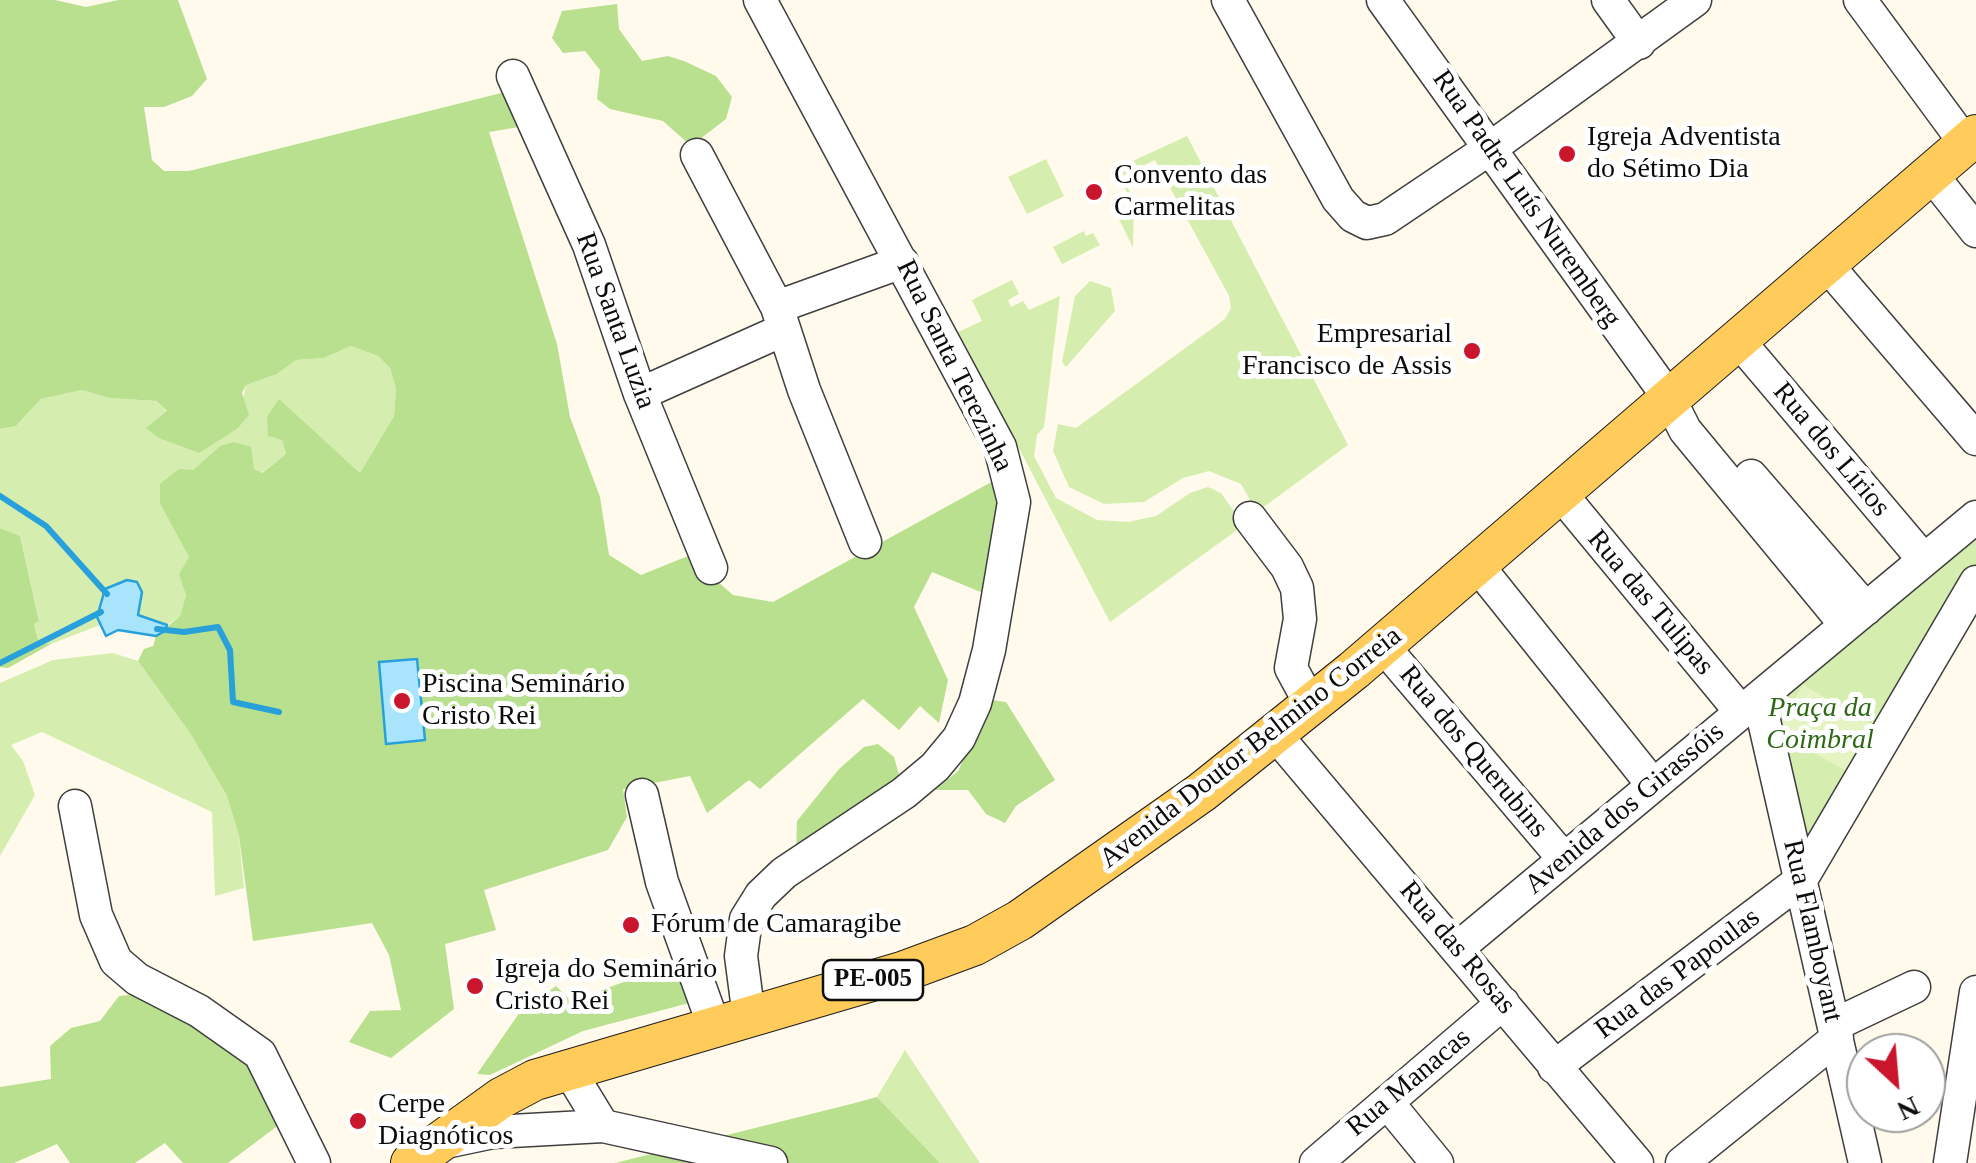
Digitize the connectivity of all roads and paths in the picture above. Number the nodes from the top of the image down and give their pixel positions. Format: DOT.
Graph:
graph roads {
  1 [pos="760,0"];
  2 [pos="1228,0"];
  3 [pos="1383,0"];
  4 [pos="1608,0"];
  5 [pos="1694,0"];
  6 [pos="1860,0"];
  7 [pos="1639,42"];
  8 [pos="513,76"];
  9 [pos="1971,140"];
  10 [pos="1492,148"];
  11 [pos="697,154"];
  12 [pos="1931,174"];
  13 [pos="1976,231"];
  14 [pos="902,262"];
  15 [pos="1826,264"];
  16 [pos="780,318"];
  17 [pos="1738,340"];
  18 [pos="640,394"];
  19 [pos="1669,398"];
  20 [pos="1976,439"];
  21 [pos="1560,493"];
  22 [pos="1976,517"];
  23 [pos="1250,518"];
  24 [pos="865,542"];
  25 [pos="1924,560"];
  26 [pos="1476,565"];
  27 [pos="711,568"];
  28 [pos="1976,582"];
  29 [pos="1856,617"];
  30 [pos="1383,646"];
  31 [pos="1311,705"];
  32 [pos="1750,706"];
  33 [pos="1275,734"];
  34 [pos="1653,785"];
  35 [pos="642,795"];
  36 [pos="75,806"];
  37 [pos="1564,859"];
  38 [pos="1802,880"];
  39 [pos="1458,946"];
  40 [pos="1914,986"];
  41 [pos="1976,992"];
  42 [pos="1503,1003"];
  43 [pos="731,1022"];
  44 [pos="1835,1032"];
  45 [pos="567,1067"];
  46 [pos="1554,1067"];
  47 [pos="1387,1102"];
  48 [pos="603,1126"];
  49 [pos="421,1154"];
  50 [pos="314,1163"];
  51 [pos="771,1163"];
  52 [pos="1316,1163"];
  53 [pos="1438,1163"];
  54 [pos="1637,1163"];
  55 [pos="1682,1163"];
  56 [pos="1865,1163"];
  57 [pos="1950,1163"];
  1 -- 14 [label="street, Rua Santa Terezinha"];
  2 -- 10 [label="street"];
  3 -- 10 [label="street, Rua Padre Luís Nuremberg"];
  4 -- 7 [label="street"];
  5 -- 7 [label="street"];
  6 -- 9 [label="street"];
  7 -- 10 [label="street"];
  8 -- 18 [label="street, Rua Santa Luzia"];
  9 -- 12 [label="main road, Avenida Doutor Belmino Correia / PE-005"];
  10 -- 19 [label="street, Rua Padre Luís Nuremberg"];
  11 -- 16 [label="street"];
  12 -- 13 [label="street"];
  12 -- 15 [label="main road, Avenida Doutor Belmino Correia / PE-005"];
  14 -- 16 [label="street"];
  14 -- 43 [label="street, Rua Santa Terezinha"];
  15 -- 17 [label="main road, Avenida Doutor Belmino Correia / PE-005"];
  15 -- 20 [label="street"];
  16 -- 18 [label="street"];
  16 -- 24 [label="street"];
  17 -- 19 [label="main road, Avenida Doutor Belmino Correia / PE-005"];
  17 -- 25 [label="street, Rua dos Lírios"];
  18 -- 27 [label="street, Rua Santa Luzia"];
  19 -- 21 [label="main road, Avenida Doutor Belmino Correia / PE-005"];
  19 -- 29 [label="street, Rua Padre Luís Nuremberg"];
  21 -- 26 [label="main road, Avenida Doutor Belmino Correia / PE-005"];
  21 -- 32 [label="street, Rua das Tulipas"];
  22 -- 25 [label="street, Avenida dos Girassóis"];
  23 -- 31 [label="street"];
  25 -- 29 [label="street, Avenida dos Girassóis"];
  26 -- 30 [label="main road, Avenida Doutor Belmino Correia / PE-005"];
  26 -- 34 [label="street"];
  28 -- 38 [label="street"];
  29 -- 32 [label="street, Avenida dos Girassóis"];
  30 -- 31 [label="main road, Avenida Doutor Belmino Correia / PE-005"];
  30 -- 37 [label="street, Rua dos Querubins"];
  31 -- 33 [label="main road, Avenida Doutor Belmino Correia / PE-005"];
  32 -- 34 [label="street, Avenida dos Girassóis"];
  32 -- 38 [label="street, Rua Flamboyant"];
  33 -- 39 [label="street, Rua das Rosas"];
  33 -- 43 [label="main road, Avenida Doutor Belmino Correia / PE-005"];
  34 -- 37 [label="street, Avenida dos Girassóis"];
  35 -- 43 [label="street"];
  36 -- 50 [label="street"];
  37 -- 39 [label="street, Avenida dos Girassóis"];
  38 -- 44 [label="street, Rua Flamboyant"];
  38 -- 46 [label="street, Rua das Papoulas"];
  39 -- 42 [label="street, Rua das Rosas"];
  40 -- 44 [label="street"];
  41 -- 57 [label="street"];
  42 -- 46 [label="street, Rua das Rosas"];
  42 -- 47 [label="street, Rua Manacas"];
  43 -- 45 [label="main road, Avenida Doutor Belmino Correia / PE-005"];
  44 -- 55 [label="street"];
  44 -- 56 [label="street, Rua Flamboyant"];
  45 -- 48 [label="street"];
  45 -- 49 [label="main road, Avenida Doutor Belmino Correia / PE-005"];
  46 -- 54 [label="street, Rua das Rosas"];
  47 -- 52 [label="street, Rua Manacas"];
  47 -- 53 [label="street"];
  48 -- 49 [label="street"];
  48 -- 51 [label="street"];
}
